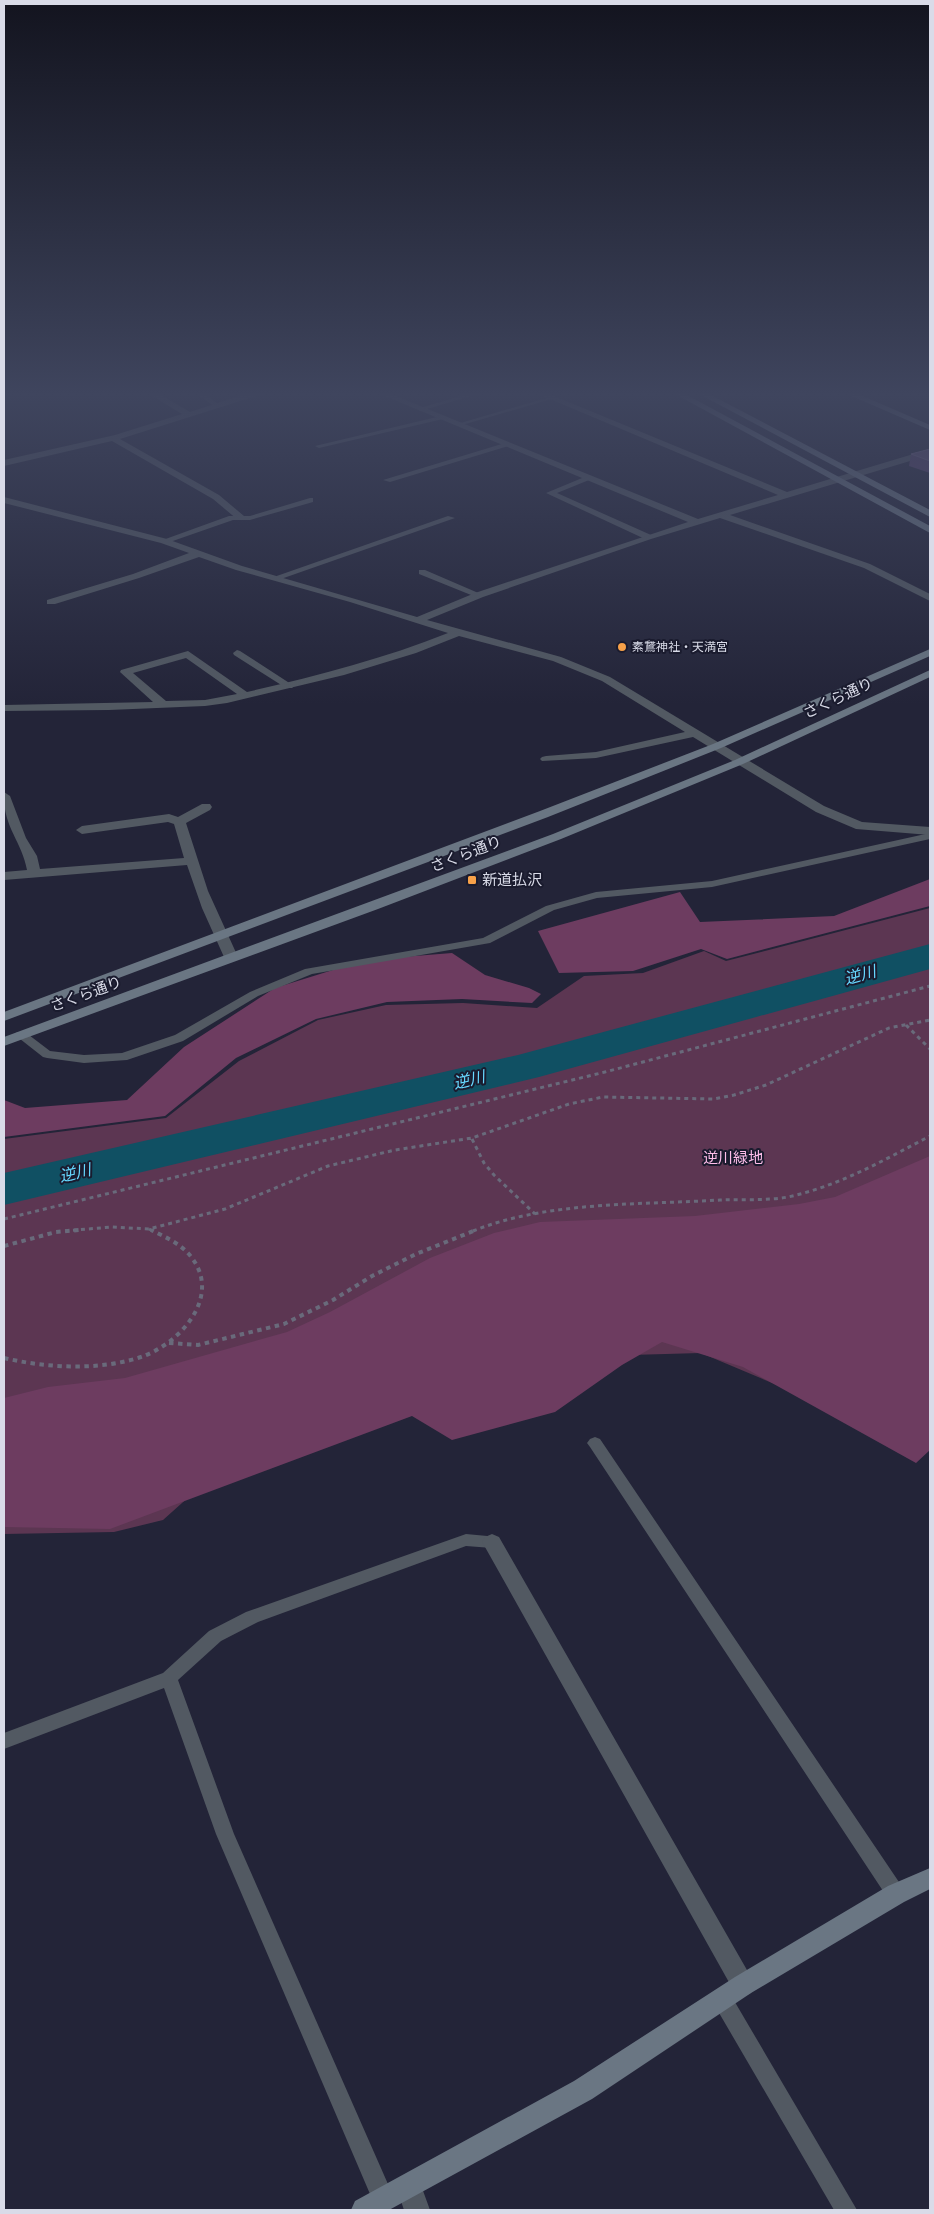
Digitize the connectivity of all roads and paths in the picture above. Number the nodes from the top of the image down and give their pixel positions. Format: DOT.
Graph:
graph roads {
  1 [pos="216,497"];
  2 [pos="560,497"];
  3 [pos="637,497"];
  4 [pos="778,497"];
  5 [pos="870,497"];
  6 [pos="898,497"];
  7 [pos="4,500"];
  8 [pos="310,500"];
  9 [pos="930,514"];
  10 [pos="720,515"];
  11 [pos="241,518"];
  12 [pos="450,518"];
  13 [pos="697,522"];
  14 [pos="930,530"];
  15 [pos="648,537"];
  16 [pos="164,541"];
  17 [pos="197,554"];
  18 [pos="422,572"];
  19 [pos="275,578"];
  20 [pos="479,595"];
  21 [pos="930,598"];
  22 [pos="51,602"];
  23 [pos="418,620"];
  24 [pos="458,633"];
  25 [pos="237,652"];
  26 [pos="930,652"];
  27 [pos="930,673"];
  28 [pos="289,686"];
  29 [pos="246,696"];
  30 [pos="162,704"];
  31 [pos="4,708"];
  32 [pos="696,733"];
  33 [pos="716,746"];
  34 [pos="546,759"];
  35 [pos="740,761"];
  36 [pos="4,796"];
  37 [pos="206,807"];
  38 [pos="179,822"];
  39 [pos="82,830"];
  40 [pos="930,831"];
  41 [pos="930,836"];
  42 [pos="191,861"];
  43 [pos="34,874"];
  44 [pos="4,876"];
  45 [pos="221,936"];
  46 [pos="231,957"];
  47 [pos="930,986"];
  48 [pos="4,1017"];
  49 [pos="930,1020"];
  50 [pos="905,1024"];
  51 [pos="21,1035"];
  52 [pos="4,1042"];
  53 [pos="930,1049"];
  54 [pos="930,1136"];
  55 [pos="472,1138"];
  56 [pos="535,1214"];
  57 [pos="4,1220"];
  58 [pos="149,1229"];
  59 [pos="4,1246"];
  60 [pos="169,1343"];
  61 [pos="4,1358"];
  62 [pos="595,1443"];
  63 [pos="492,1542"];
  64 [pos="169,1678"];
  65 [pos="4,1742"];
  66 [pos="930,1878"];
  67 [pos="896,1894"];
  68 [pos="743,1985"];
  69 [pos="722,1999"];
  70 [pos="409,2186"];
  71 [pos="374,2205"];
  72 [pos="417,2210"];
  73 [pos="846,2210"];
  1 -- 11 [label="street"];
  2 -- 15 [label="lane"];
  3 -- 13 [label="street"];
  4 -- 10 [label="street"];
  5 -- 14 [label="street"];
  6 -- 9 [label="street"];
  7 -- 16 [label="street"];
  8 -- 11 [label="lane"];
  10 -- 13 [label="street"];
  10 -- 21 [label="street"];
  11 -- 16 [label="lane"];
  12 -- 19 [label="lane"];
  13 -- 15 [label="street"];
  15 -- 20 [label="street"];
  16 -- 17 [label="street"];
  17 -- 19 [label="street"];
  17 -- 22 [label="street"];
  18 -- 20 [label="lane"];
  19 -- 23 [label="street"];
  20 -- 23 [label="street"];
  23 -- 24 [label="street"];
  24 -- 28 [label="street"];
  24 -- 32 [label="street"];
  25 -- 28 [label="lane"];
  26 -- 33 [label="street, さくら通り"];
  27 -- 35 [label="street, さくら通り"];
  28 -- 29 [label="street"];
  29 -- 30 [label="street"];
  29 -- 30 [label="street"];
  30 -- 31 [label="street"];
  32 -- 33 [label="street"];
  32 -- 34 [label="street"];
  33 -- 35 [label="street"];
  33 -- 45 [label="street, さくら通り"];
  35 -- 40 [label="street"];
  35 -- 46 [label="street, さくら通り"];
  36 -- 43 [label="street"];
  37 -- 38 [label="street"];
  38 -- 39 [label="street"];
  38 -- 42 [label="street"];
  41 -- 51 [label="lane"];
  42 -- 43 [label="street"];
  42 -- 45 [label="street"];
  43 -- 44 [label="street"];
  45 -- 46 [label="street"];
  45 -- 48 [label="street, さくら通り"];
  46 -- 51 [label="street, さくら通り"];
  47 -- 57 [label="path"];
  49 -- 50 [label="path"];
  50 -- 53 [label="path"];
  50 -- 55 [label="path"];
  51 -- 52 [label="street, さくら通り"];
  54 -- 56 [label="path"];
  55 -- 56 [label="path"];
  55 -- 58 [label="path"];
  56 -- 60 [label="path"];
  58 -- 59 [label="path"];
  58 -- 60 [label="path"];
  60 -- 61 [label="path"];
  62 -- 67 [label="lane"];
  63 -- 64 [label="lane"];
  63 -- 68 [label="street"];
  64 -- 65 [label="lane"];
  64 -- 71 [label="lane"];
  66 -- 67 [label="street"];
  67 -- 68 [label="street"];
  68 -- 69 [label="street"];
  69 -- 70 [label="street"];
  69 -- 73 [label="lane"];
  70 -- 71 [label="street"];
  70 -- 72 [label="street"];
}
